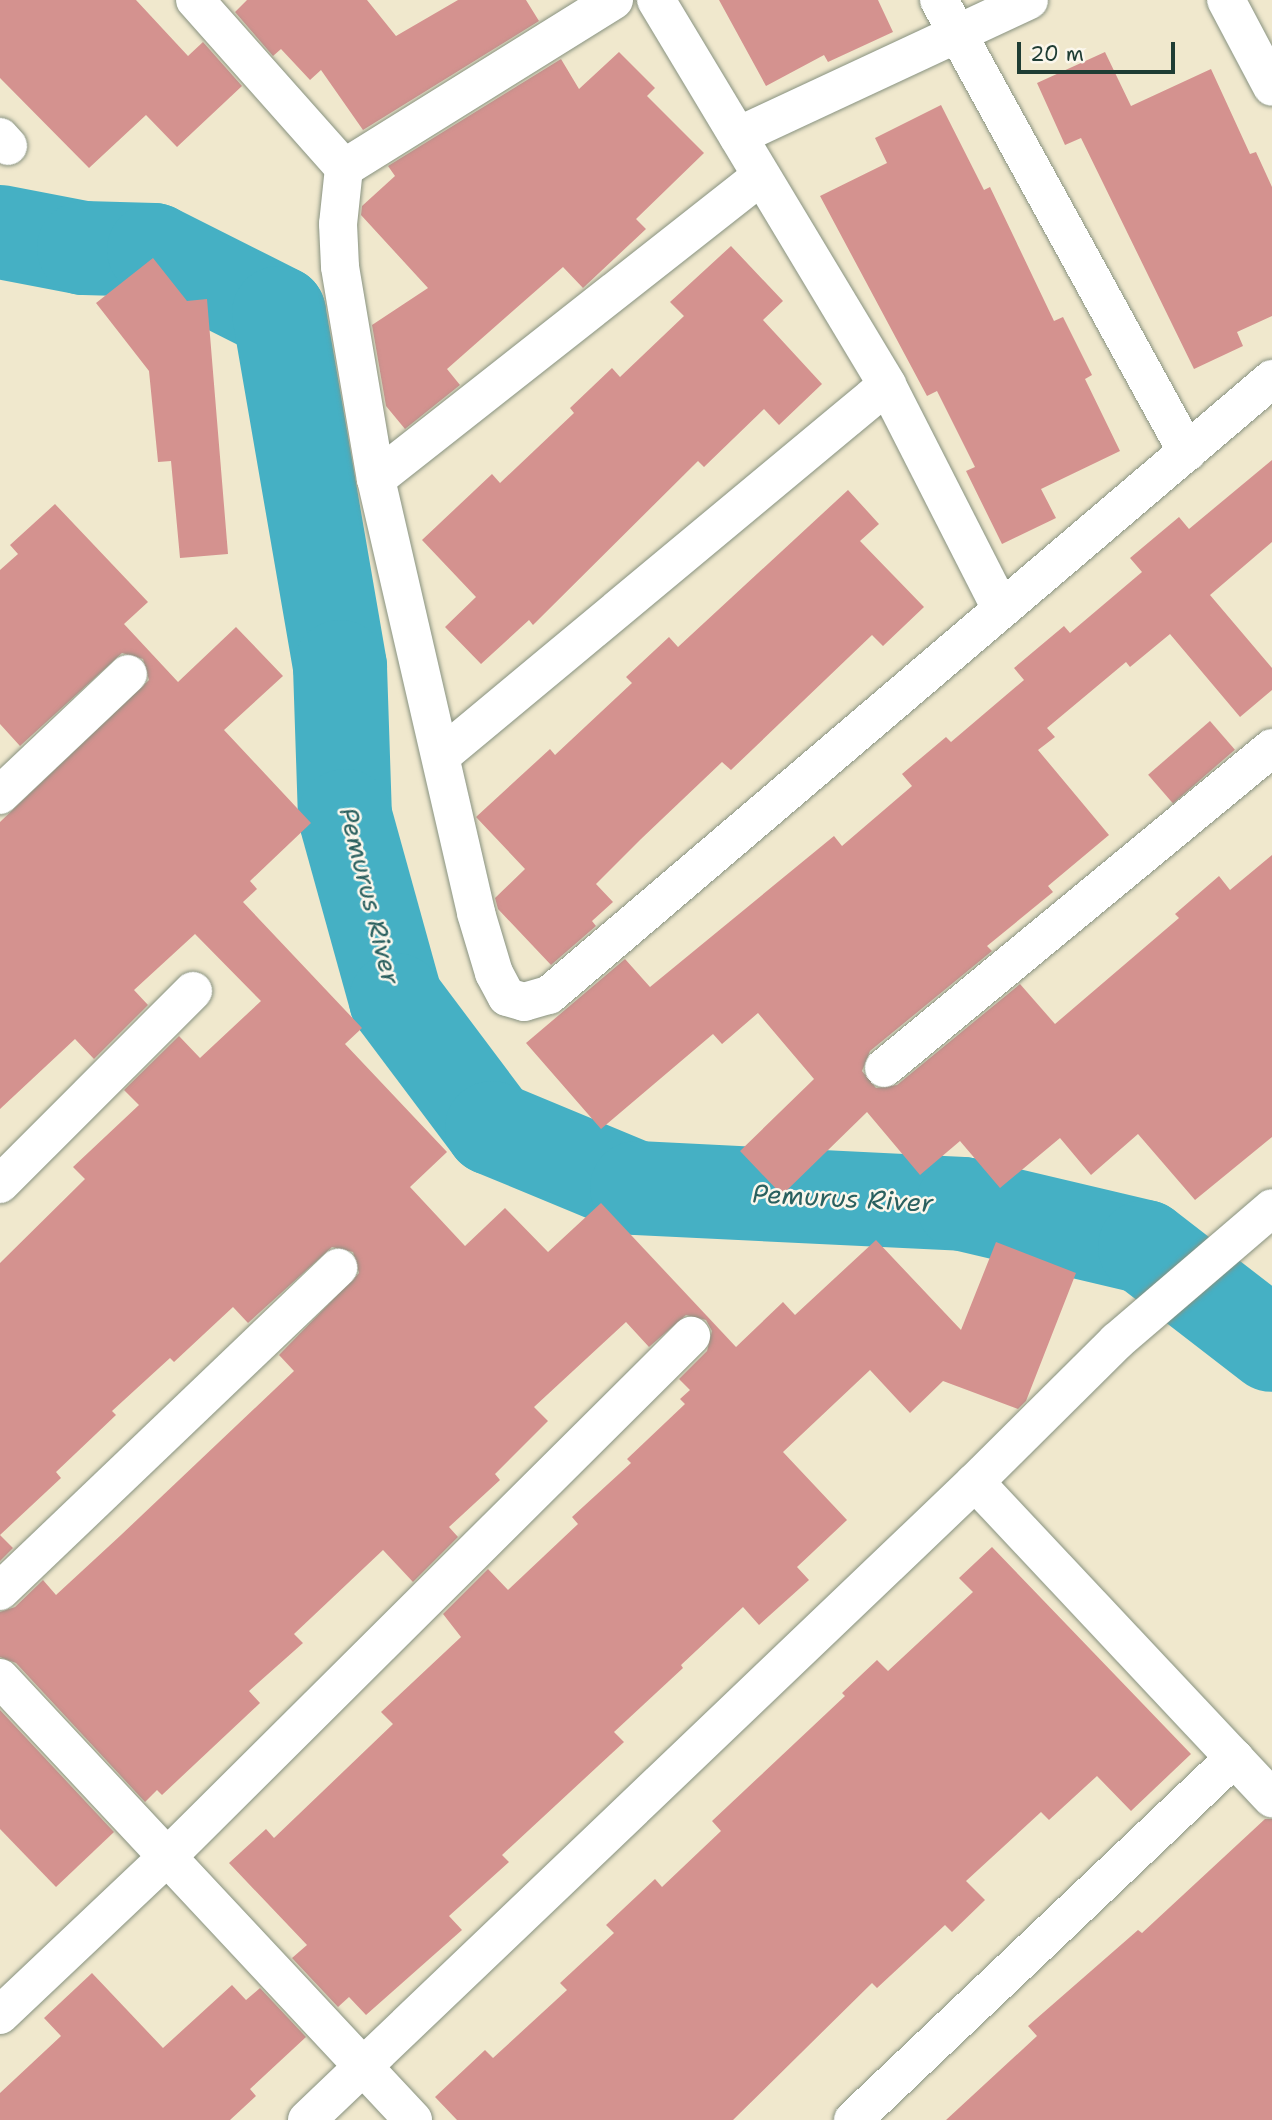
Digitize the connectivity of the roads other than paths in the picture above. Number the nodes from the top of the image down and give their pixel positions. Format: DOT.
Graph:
graph roads {
  1 [pos="195,0"];
  2 [pos="614,0"];
  3 [pos="656,0"];
  4 [pos="939,0"];
  5 [pos="1029,0"];
  6 [pos="1226,0"];
  7 [pos="956,34"];
  8 [pos="1272,87"];
  9 [pos="738,136"];
  10 [pos="344,168"];
  11 [pos="761,176"];
  12 [pos="1272,379"];
  13 [pos="887,385"];
  14 [pos="1187,452"];
  15 [pos="376,479"];
  16 [pos="1000,607"];
  17 [pos="128,674"];
  18 [pos="1272,748"];
  19 [pos="441,756"];
  20 [pos="0,795"];
  21 [pos="193,991"];
  22 [pos="884,1068"];
  23 [pos="0,1184"];
  24 [pos="1272,1208"];
  25 [pos="338,1268"];
  26 [pos="691,1336"];
  27 [pos="975,1482"];
  28 [pos="0,1591"];
  29 [pos="0,1678"];
  30 [pos="1234,1758"];
  31 [pos="1272,1798"];
  32 [pos="165,1859"];
  33 [pos="0,2015"];
  34 [pos="364,2066"];
  35 [pos="307,2120"];
  36 [pos="413,2120"];
  37 [pos="853,2120"];
  1 -- 10 [label="street"];
  2 -- 10 [label="street"];
  3 -- 9 [label="street"];
  4 -- 7 [label="street"];
  5 -- 7 [label="street"];
  6 -- 8 [label="street"];
  7 -- 9 [label="street"];
  7 -- 14 [label="street"];
  9 -- 11 [label="street"];
  10 -- 15 [label="street"];
  11 -- 13 [label="street"];
  11 -- 15 [label="street"];
  12 -- 14 [label="street"];
  13 -- 16 [label="street"];
  13 -- 19 [label="street"];
  14 -- 16 [label="street"];
  15 -- 19 [label="street"];
  16 -- 19 [label="street"];
  17 -- 20 [label="street"];
  18 -- 22 [label="street"];
  21 -- 23 [label="street"];
  24 -- 27 [label="street"];
  25 -- 28 [label="street"];
  26 -- 32 [label="street"];
  27 -- 30 [label="street"];
  27 -- 34 [label="street"];
  29 -- 32 [label="street"];
  30 -- 31 [label="street"];
  30 -- 37 [label="street"];
  32 -- 33 [label="street"];
  32 -- 34 [label="street"];
  34 -- 35 [label="street"];
  34 -- 36 [label="street"];
}
